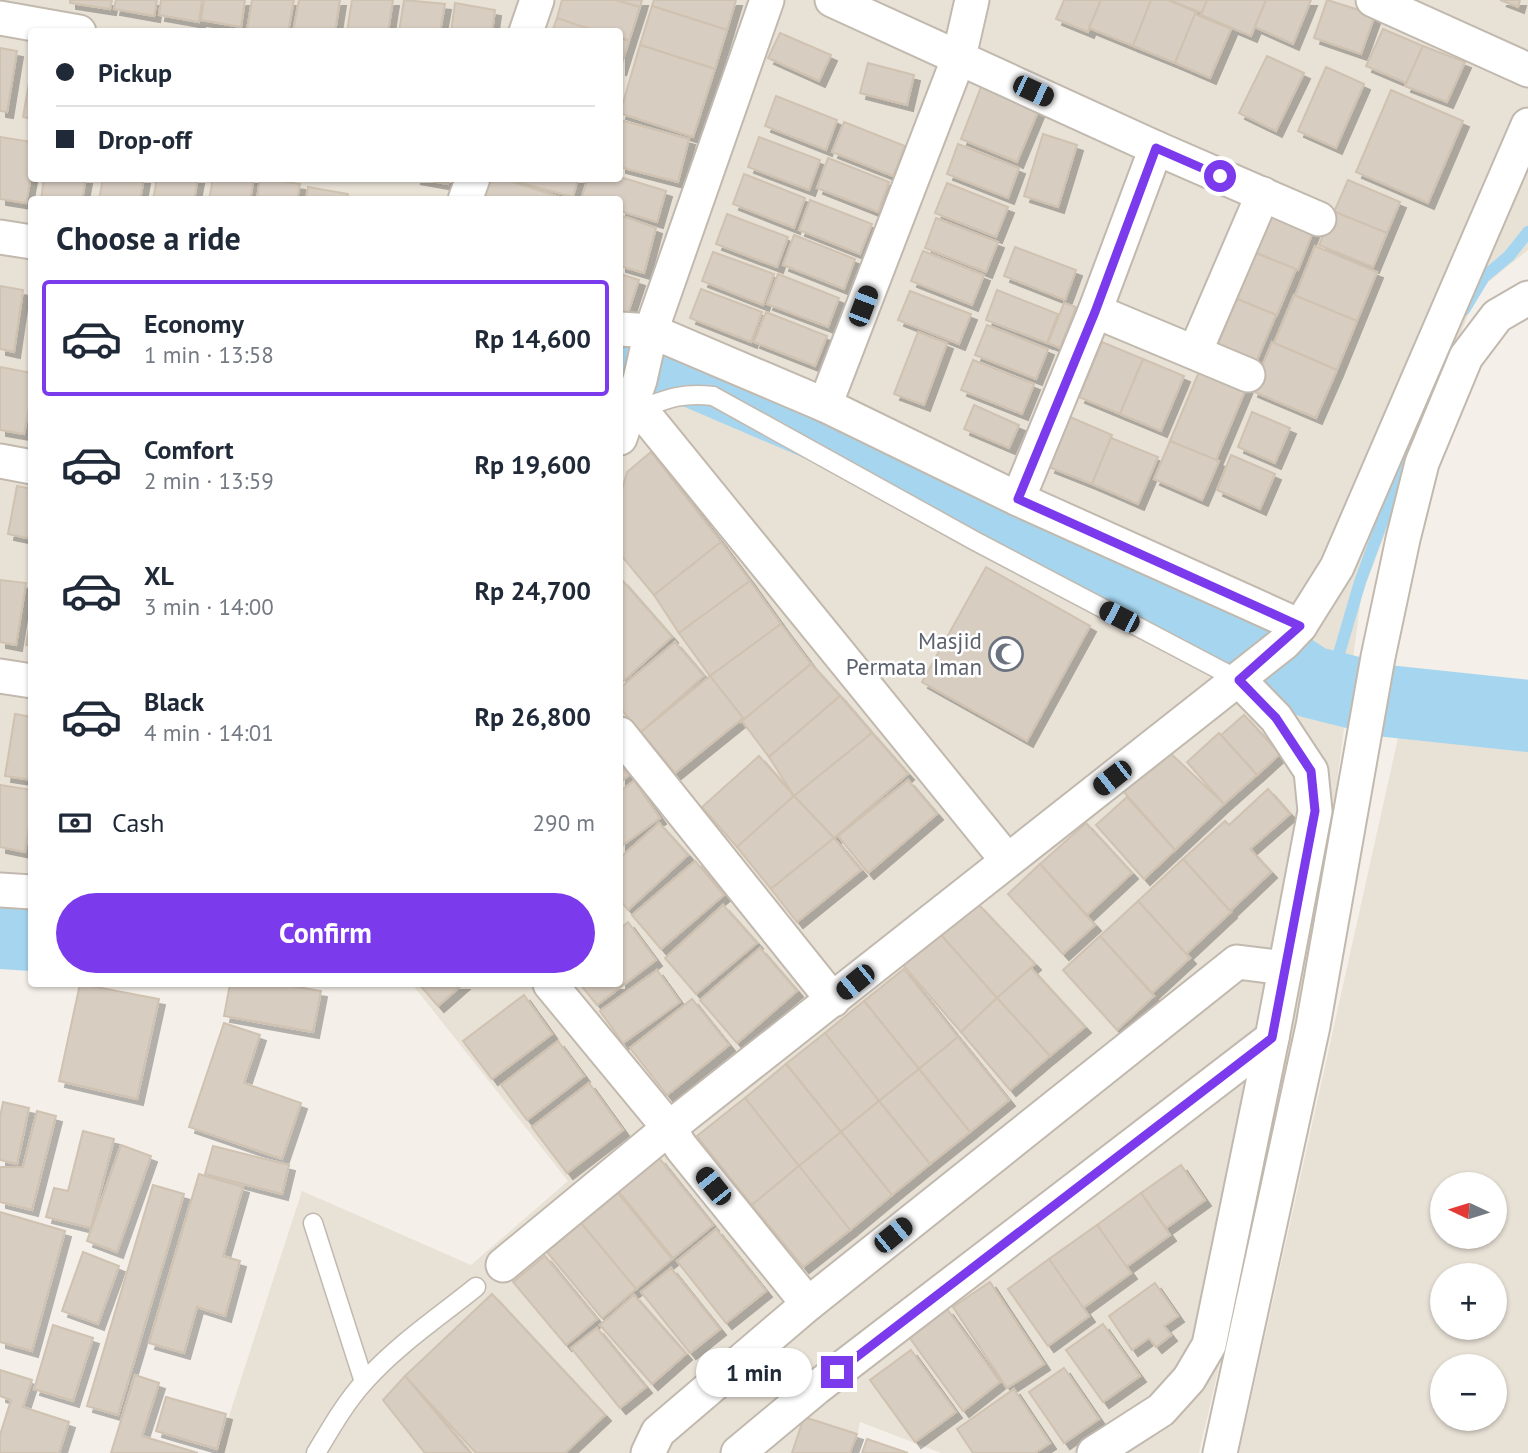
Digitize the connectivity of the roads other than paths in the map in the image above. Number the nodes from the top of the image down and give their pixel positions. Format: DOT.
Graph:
graph roads {
  1 [pos="537,0"];
  2 [pos="767,0"];
  3 [pos="832,0"];
  4 [pos="972,0"];
  5 [pos="1373,0"];
  6 [pos="0,18"];
  7 [pos="56,28"];
  8 [pos="527,28"];
  9 [pos="959,57"];
  10 [pos="1528,70"];
  11 [pos="1528,125"];
  12 [pos="1156,148"];
  13 [pos="1263,194"];
  14 [pos="1318,219"];
  15 [pos="0,237"];
  16 [pos="28,241"];
  17 [pos="1528,298"];
  18 [pos="1095,312"];
  19 [pos="1195,352"];
  20 [pos="638,367"];
  21 [pos="1248,375"];
  22 [pos="825,405"];
  23 [pos="623,426"];
  24 [pos="0,461"];
  25 [pos="28,466"];
  26 [pos="1018,499"];
  27 [pos="1292,634"];
  28 [pos="1248,672"];
  29 [pos="0,676"];
  30 [pos="28,680"];
  31 [pos="623,738"];
  32 [pos="1007,860"];
  33 [pos="0,891"];
  34 [pos="28,892"];
  35 [pos="1285,968"];
  36 [pos="552,987"];
  37 [pos="833,1000"];
  38 [pos="1272,1038"];
  39 [pos="669,1128"];
  40 [pos="313,1223"];
  41 [pos="503,1265"];
  42 [pos="477,1287"];
  43 [pos="808,1304"];
  44 [pos="364,1382"];
  45 [pos="316,1453"];
  46 [pos="648,1453"];
  47 [pos="738,1453"];
  48 [pos="1094,1453"];
  49 [pos="1220,1453"];
  1 -- 8 [label="street"];
  2 -- 20 [label="street"];
  3 -- 9 [label="street"];
  4 -- 9 [label="street"];
  5 -- 10 [label="street"];
  6 -- 7 [label="street"];
  9 -- 12 [label="street"];
  9 -- 22 [label="street"];
  11 -- 27 [label="street"];
  12 -- 13 [label="street"];
  12 -- 18 [label="street"];
  13 -- 14 [label="street"];
  13 -- 19 [label="street"];
  15 -- 16 [label="street"];
  17 -- 49 [label="street"];
  18 -- 19 [label="street"];
  18 -- 26 [label="street"];
  19 -- 21 [label="street"];
  20 -- 22 [label="street"];
  20 -- 23 [label="street"];
  20 -- 28 [label="lane"];
  20 -- 32 [label="street"];
  22 -- 26 [label="street"];
  24 -- 25 [label="street"];
  26 -- 27 [label="street"];
  27 -- 28 [label="street"];
  28 -- 32 [label="street"];
  28 -- 35 [label="street"];
  29 -- 30 [label="street"];
  31 -- 37 [label="street"];
  32 -- 37 [label="street"];
  33 -- 34 [label="street"];
  35 -- 38 [label="street"];
  35 -- 43 [label="street"];
  36 -- 39 [label="street"];
  37 -- 39 [label="street"];
  38 -- 47 [label="street"];
  38 -- 48 [label="street"];
  39 -- 41 [label="street"];
  39 -- 43 [label="street"];
  40 -- 44 [label="lane"];
  42 -- 44 [label="lane"];
  43 -- 46 [label="street"];
  44 -- 45 [label="lane"];
}
